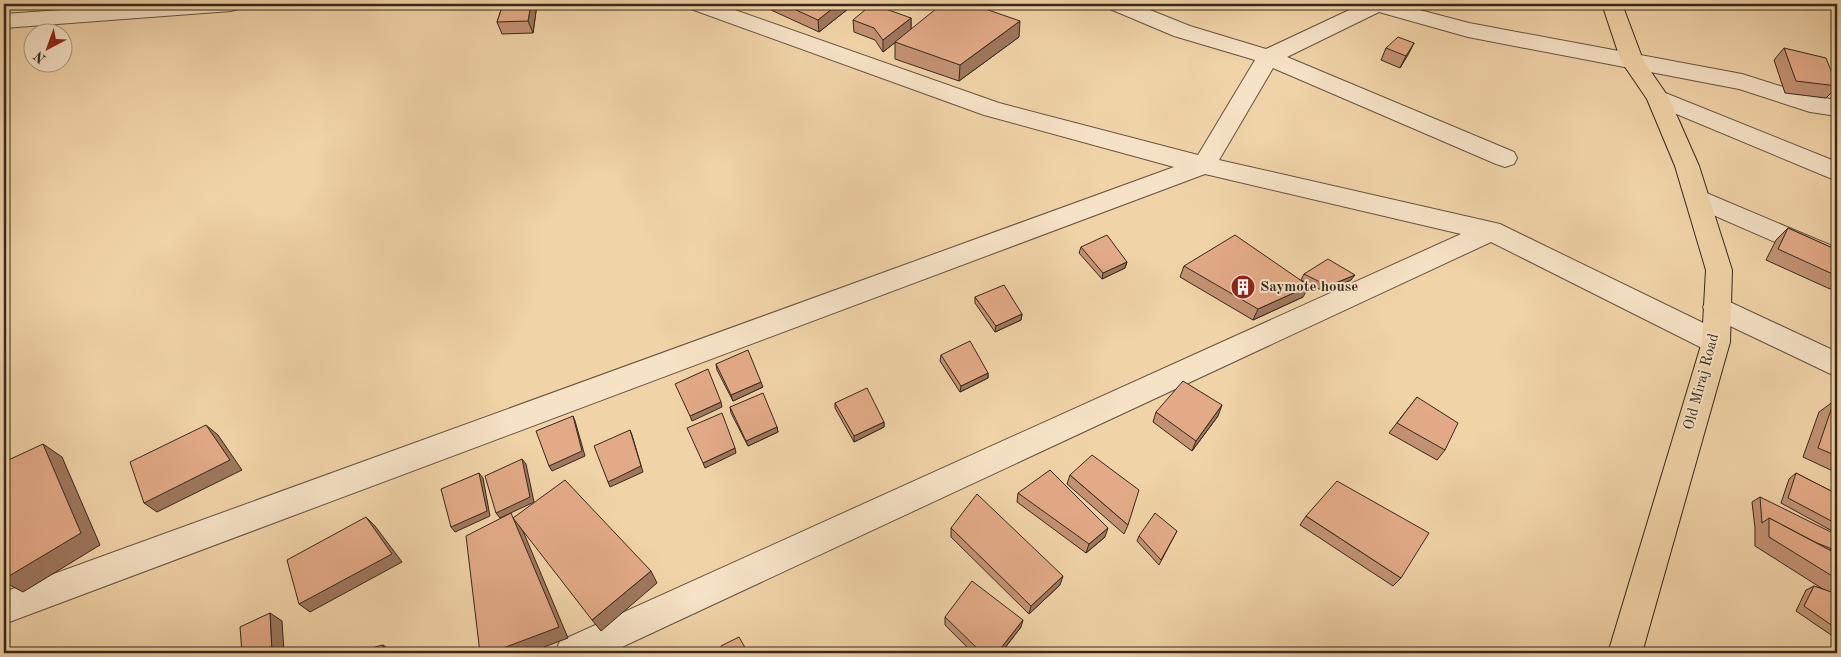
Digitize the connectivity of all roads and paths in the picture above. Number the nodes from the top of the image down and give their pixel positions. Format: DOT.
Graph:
graph roads {
  1 [pos="231,4"];
  2 [pos="698,4"];
  3 [pos="1117,4"];
  4 [pos="1612,4"];
  5 [pos="4,20"];
  6 [pos="1268,57"];
  7 [pos="1632,61"];
  8 [pos="1658,98"];
  9 [pos="1837,108"];
  10 [pos="1505,158"];
  11 [pos="1204,165"];
  12 [pos="1837,172"];
  13 [pos="1697,198"];
  14 [pos="1491,231"];
  15 [pos="1837,259"];
  16 [pos="1717,307"];
  17 [pos="1716,342"];
  18 [pos="1837,365"];
  19 [pos="4,608"];
  20 [pos="572,653"];
  21 [pos="1625,653"];
  1 -- 5 [label="street"];
  2 -- 11 [label="street"];
  3 -- 6 [label="street"];
  4 -- 7 [label="main road, Old Miraj Road"];
  6 -- 7 [label="street"];
  6 -- 10 [label="street"];
  6 -- 11 [label="street"];
  7 -- 8 [label="main road, Old Miraj Road"];
  7 -- 9 [label="street"];
  8 -- 12 [label="street"];
  8 -- 13 [label="main road, Old Miraj Road"];
  11 -- 14 [label="street"];
  11 -- 19 [label="street"];
  13 -- 15 [label="street"];
  13 -- 16 [label="main road, Old Miraj Road"];
  14 -- 17 [label="street"];
  14 -- 20 [label="street"];
  16 -- 17 [label="main road, Old Miraj Road"];
  16 -- 18 [label="street"];
  17 -- 21 [label="main road, Old Miraj Road"];
}
